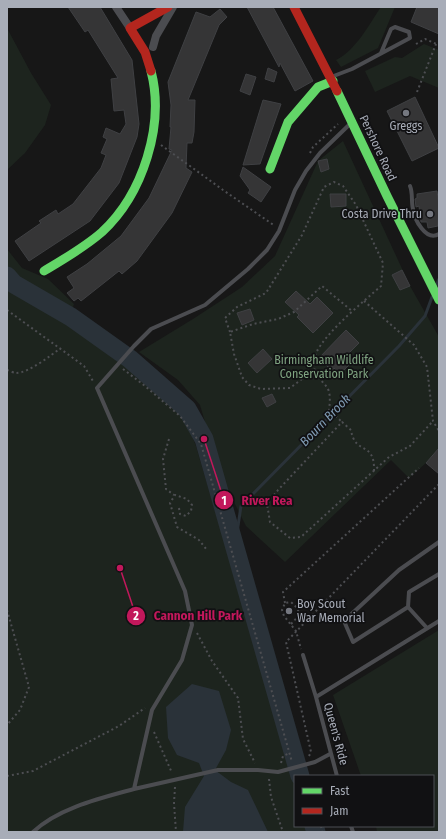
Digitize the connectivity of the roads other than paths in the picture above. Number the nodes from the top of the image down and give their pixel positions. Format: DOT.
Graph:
graph roads {
  1 [pos="116,7"];
  2 [pos="168,7"];
  3 [pos="173,7"];
  4 [pos="294,7"];
  5 [pos="130,28"];
  6 [pos="153,47"];
  7 [pos="382,53"];
  8 [pos="332,79"];
  9 [pos="352,122"];
  10 [pos="270,169"];
  11 [pos="410,186"];
  12 [pos="439,234"];
  13 [pos="44,272"];
  14 [pos="439,300"];
  15 [pos="439,542"];
  16 [pos="439,574"];
  17 [pos="408,607"];
  18 [pos="439,621"];
  19 [pos="427,628"];
  20 [pos="303,656"];
  21 [pos="316,697"];
  22 [pos="330,754"];
  23 [pos="337,775"];
  24 [pos="134,789"];
  25 [pos="33,832"];
  1 -- 5 [label="street"];
  2 -- 5 [label="street"];
  3 -- 6 [label="street"];
  4 -- 8 [label="street, Pershore Road"];
  5 -- 13 [label="street"];
  7 -- 7 [label="lane"];
  7 -- 8 [label="lane"];
  8 -- 9 [label="street, Pershore Road"];
  8 -- 10 [label="street"];
  9 -- 14 [label="street, Pershore Road"];
  9 -- 24 [label="lane"];
  11 -- 12 [label="lane"];
  15 -- 17 [label="lane"];
  16 -- 17 [label="lane"];
  17 -- 19 [label="lane"];
  18 -- 19 [label="lane"];
  19 -- 21 [label="lane"];
  20 -- 21 [label="lane, Queen's Ride"];
  21 -- 22 [label="lane, Queen's Ride"];
  22 -- 23 [label="lane, Queen's Ride"];
  22 -- 24 [label="lane"];
  24 -- 25 [label="lane"];
}
